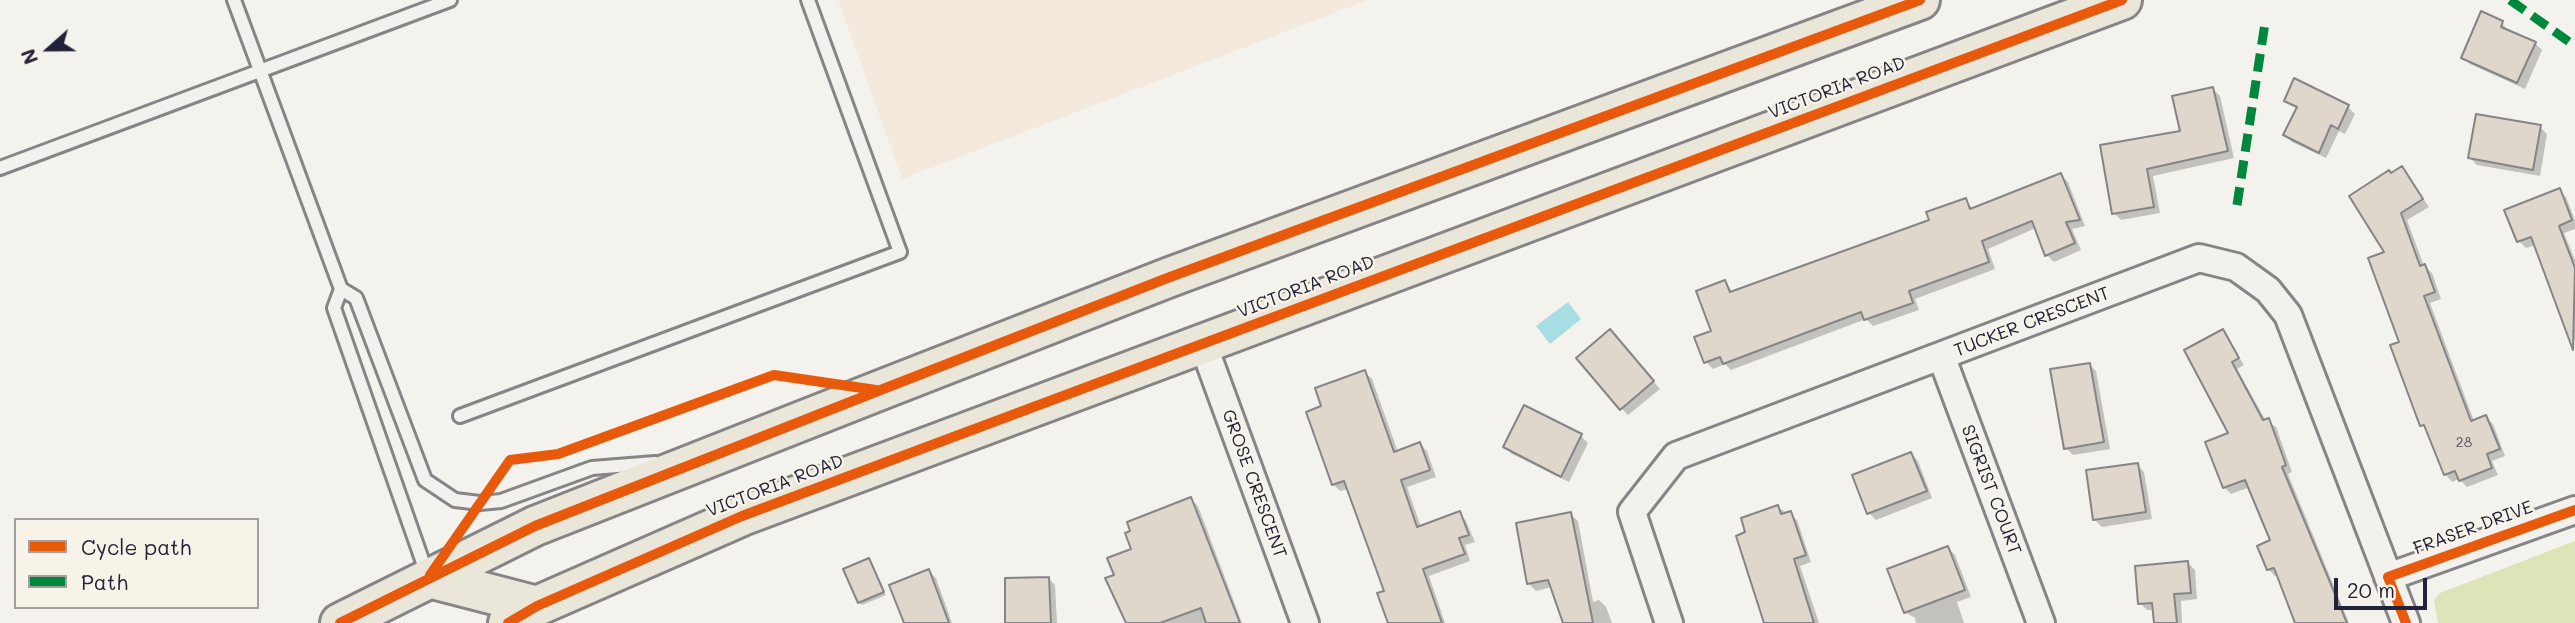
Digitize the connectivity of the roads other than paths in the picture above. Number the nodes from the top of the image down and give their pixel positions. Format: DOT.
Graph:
graph roads {
  1 [pos="234,0"];
  2 [pos="450,0"];
  3 [pos="808,0"];
  4 [pos="1920,0"];
  5 [pos="2122,0"];
  6 [pos="260,71"];
  7 [pos="0,168"];
  8 [pos="341,289"];
  9 [pos="1203,344"];
  10 [pos="1941,358"];
  11 [pos="460,416"];
  12 [pos="707,458"];
  13 [pos="2575,510"];
  14 [pos="2388,577"];
  15 [pos="429,578"];
  16 [pos="523,615"];
  17 [pos="340,623"];
  18 [pos="1306,623"];
  19 [pos="1669,623"];
  20 [pos="2041,623"];
  21 [pos="2406,623"];
  1 -- 6 [label="lane"];
  2 -- 6 [label="lane"];
  3 -- 11 [label="lane"];
  4 -- 12 [label="highway"];
  5 -- 9 [label="highway, VICTORIA ROAD"];
  6 -- 7 [label="lane"];
  6 -- 8 [label="lane"];
  8 -- 12 [label="lane"];
  8 -- 15 [label="lane"];
  9 -- 16 [label="highway, VICTORIA ROAD"];
  9 -- 18 [label="street, GROSE CRESCENT"];
  10 -- 14 [label="street, TUCKER CRESCENT"];
  10 -- 19 [label="street, TUCKER CRESCENT"];
  10 -- 20 [label="street, SIGRIST COURT"];
  12 -- 15 [label="highway"];
  13 -- 14 [label="street, FRASER DRIVE"];
  14 -- 21 [label="street"];
  15 -- 16 [label="highway"];
  15 -- 17 [label="highway"];
}
